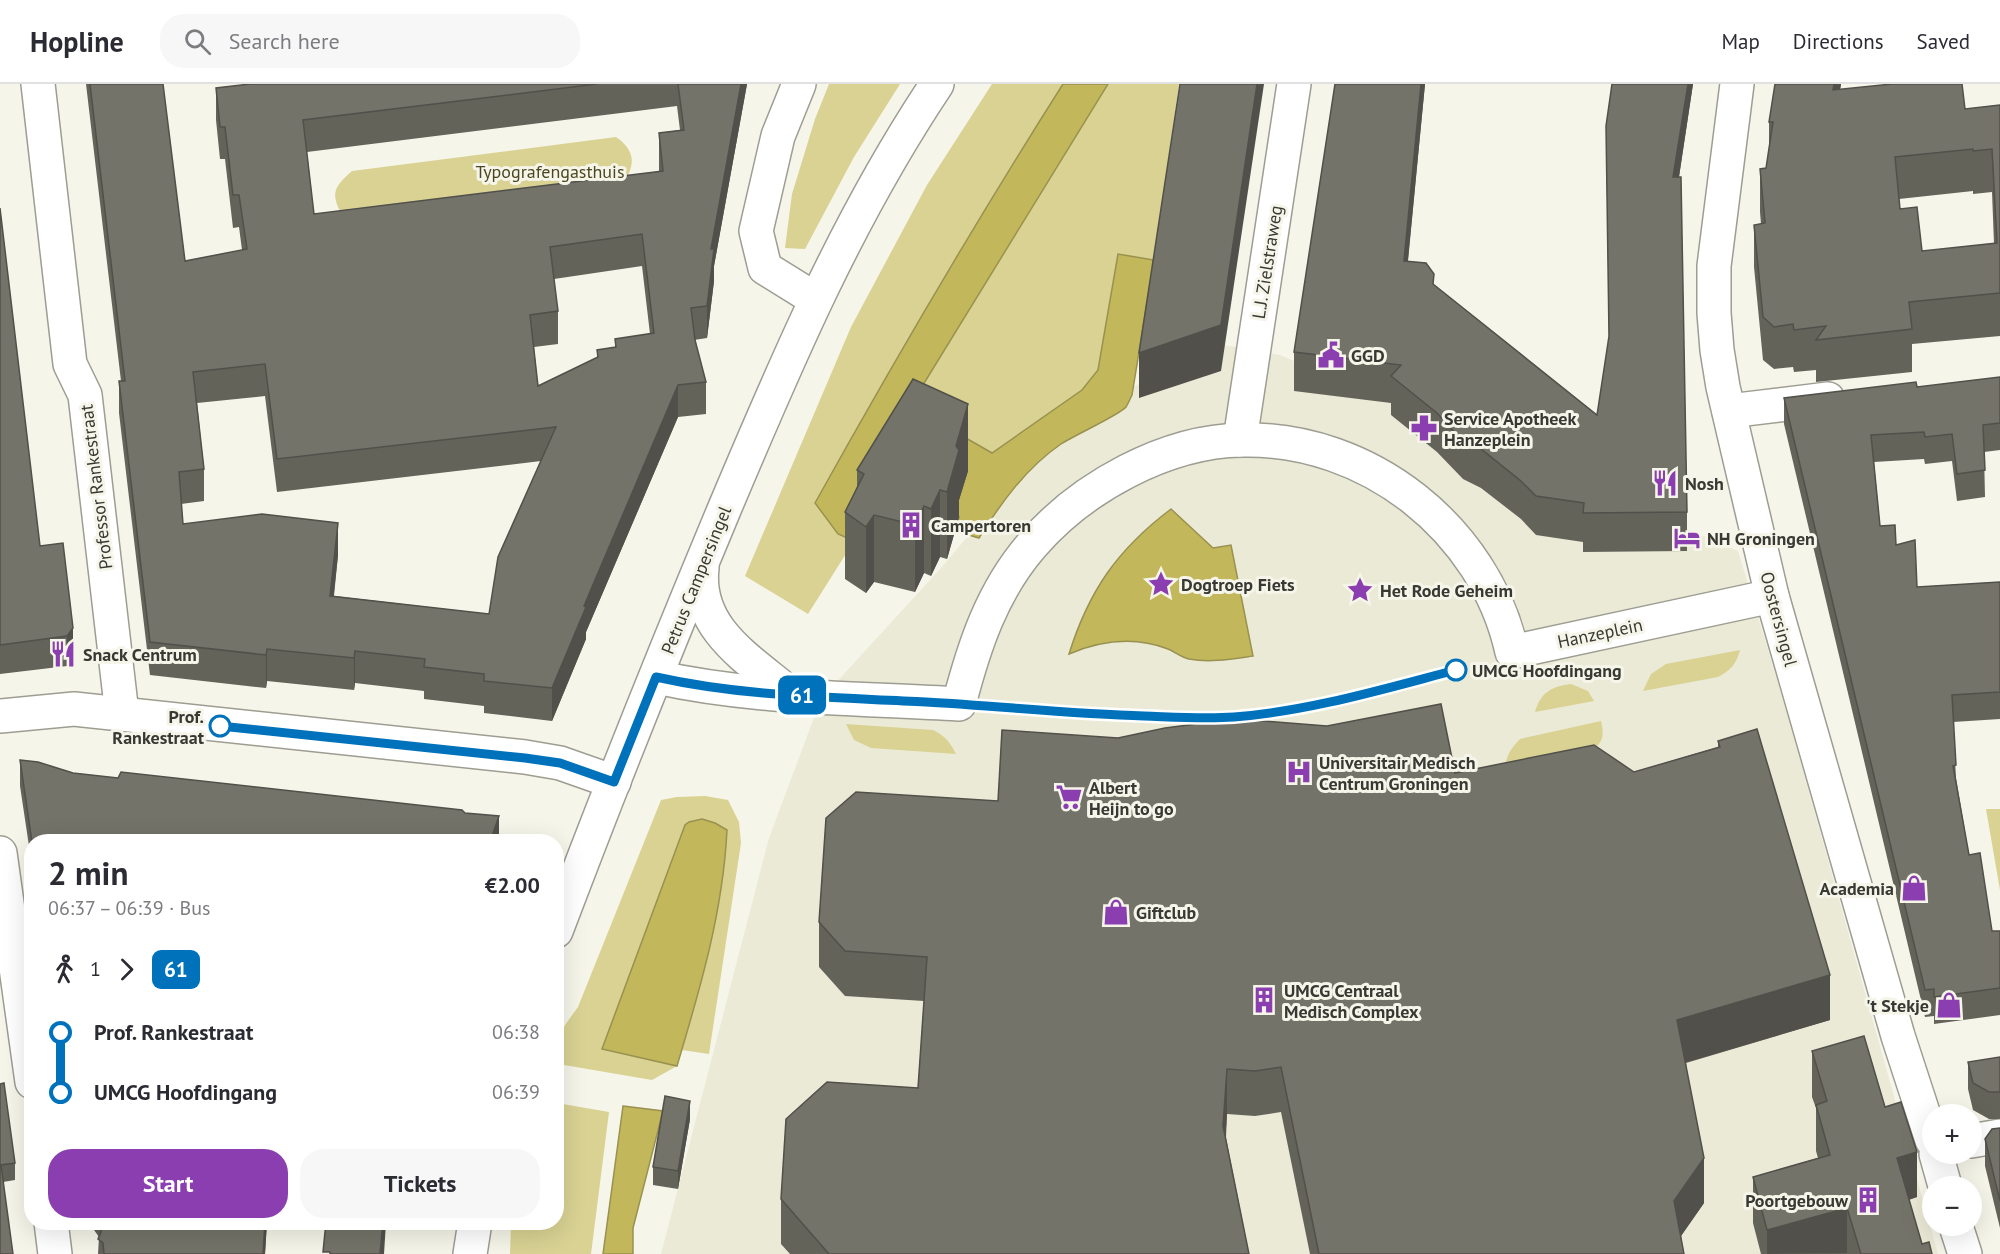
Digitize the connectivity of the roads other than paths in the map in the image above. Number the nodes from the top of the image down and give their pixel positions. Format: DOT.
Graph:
graph roads {
  1 [pos="38,84"];
  2 [pos="799,84"];
  3 [pos="937,84"];
  4 [pos="1294,84"];
  5 [pos="1737,84"];
  6 [pos="815,299"];
  7 [pos="1852,396"];
  8 [pos="1729,411"];
  9 [pos="1240,440"];
  10 [pos="702,562"];
  11 [pos="1772,596"];
  12 [pos="656,677"];
  13 [pos="790,694"];
  14 [pos="122,714"];
  15 [pos="0,716"];
  16 [pos="614,782"];
  17 [pos="0,853"];
  18 [pos="564,910"];
  19 [pos="24,1025"];
  20 [pos="1922,1109"];
  21 [pos="2000,1136"];
  22 [pos="1982,1139"];
  23 [pos="52,1230"];
  24 [pos="474,1230"];
  25 [pos="1959,1236"];
  26 [pos="55,1254"];
  27 [pos="470,1254"];
  28 [pos="1965,1254"];
  1 -- 14 [label="street, Professor Rankestraat"];
  2 -- 6 [label="street"];
  3 -- 6 [label="street, Petrus Campersingel"];
  4 -- 9 [label="street, L.J. Zielstraweg"];
  5 -- 8 [label="street, Oostersingel"];
  6 -- 10 [label="street, Petrus Campersingel"];
  7 -- 8 [label="street"];
  8 -- 11 [label="street, Oostersingel"];
  9 -- 11 [label="street, Hanzeplein"];
  9 -- 13 [label="street, Hanzeplein"];
  10 -- 12 [label="street, Petrus Campersingel"];
  10 -- 13 [label="street"];
  11 -- 20 [label="street, Oostersingel"];
  12 -- 13 [label="street, Hanzeplein"];
  12 -- 16 [label="street, Petrus Campersingel"];
  14 -- 15 [label="street"];
  14 -- 16 [label="street"];
  16 -- 18 [label="street, Petrus Campersingel"];
  17 -- 19 [label="street"];
  21 -- 22 [label="street"];
  23 -- 26 [label="street"];
  24 -- 27 [label="street"];
  25 -- 28 [label="street"];
}
